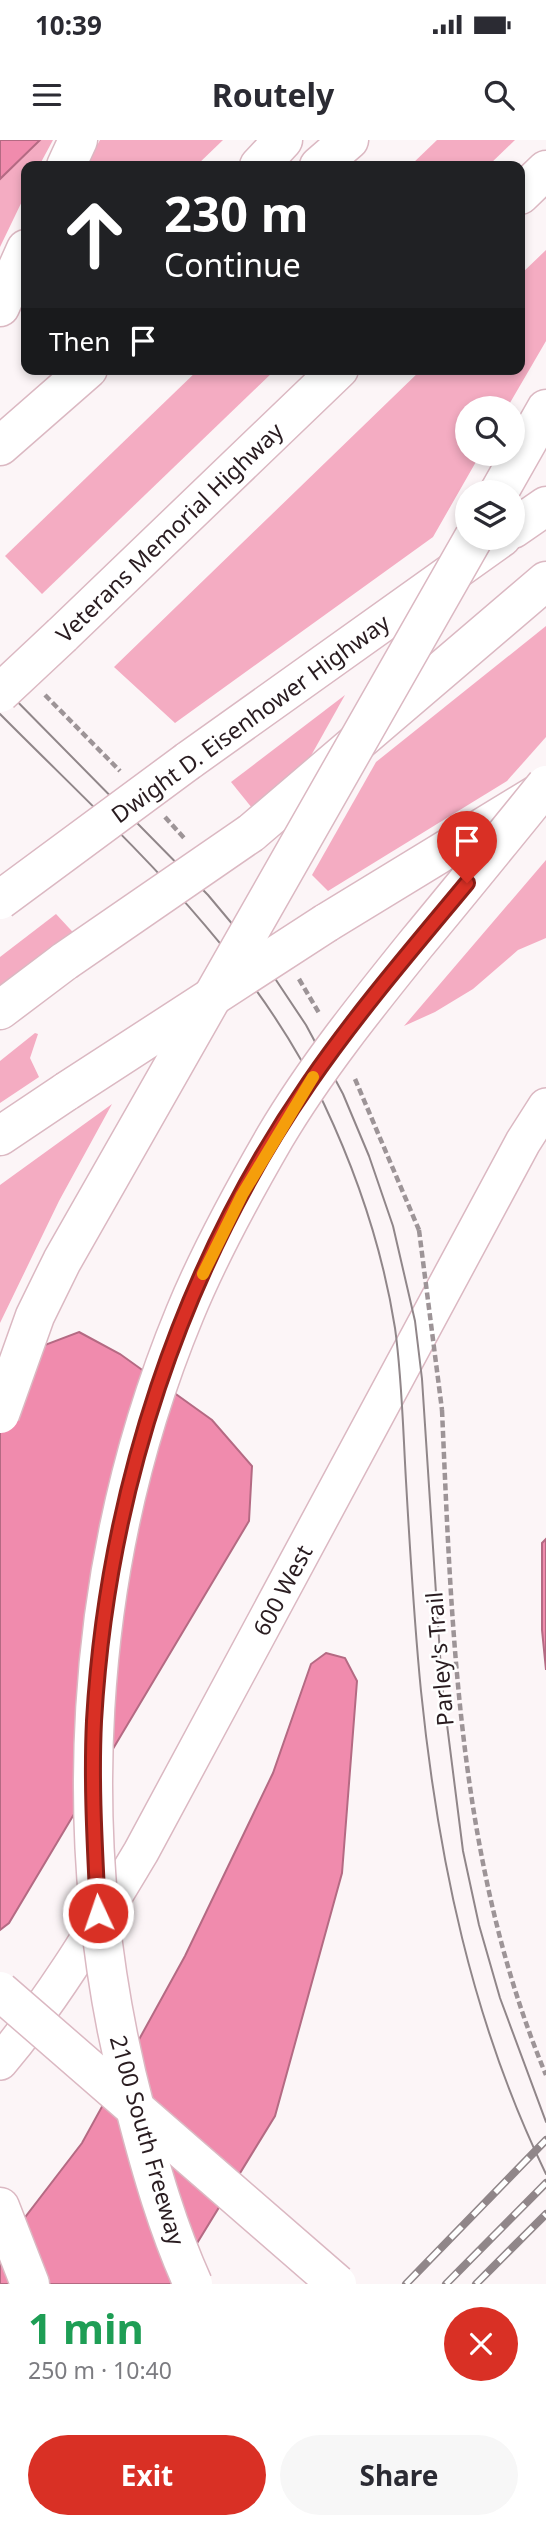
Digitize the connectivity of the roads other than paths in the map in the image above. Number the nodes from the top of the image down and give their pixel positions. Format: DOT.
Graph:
graph roads {
  1 [pos="78,140"];
  2 [pos="283,140"];
  3 [pos="349,140"];
  4 [pos="68,161"];
  5 [pos="264,161"];
  6 [pos="325,161"];
  7 [pos="546,170"];
  8 [pos="525,190"];
  9 [pos="21,259"];
  10 [pos="0,307"];
  11 [pos="65,375"];
  12 [pos="81,375"];
  13 [pos="332,375"];
  14 [pos="546,410"];
  15 [pos="0,446"];
  16 [pos="506,480"];
  17 [pos="546,506"];
  18 [pos="525,521"];
  19 [pos="467,550"];
  20 [pos="484,550"];
  21 [pos="546,581"];
  22 [pos="0,694"];
  23 [pos="546,787"];
  24 [pos="546,816"];
  25 [pos="0,900"];
  26 [pos="419,941"];
  27 [pos="0,1010"];
  28 [pos="546,1106"];
  29 [pos="0,1136"];
  30 [pos="0,1414"];
  31 [pos="0,1991"];
  32 [pos="0,2062"];
  33 [pos="0,2207"];
  34 [pos="30,2284"];
  35 [pos="193,2284"];
  36 [pos="337,2284"];
  1 -- 4 [label="highway"];
  2 -- 5 [label="highway"];
  3 -- 6 [label="highway"];
  7 -- 8 [label="highway"];
  9 -- 10 [label="highway"];
  11 -- 15 [label="highway"];
  12 -- 15 [label="highway"];
  13 -- 22 [label="highway, Veterans Memorial Highway, bridge"];
  14 -- 16 [label="highway"];
  17 -- 18 [label="highway"];
  19 -- 30 [label="highway, bridge"];
  20 -- 25 [label="highway, Dwight D. Eisenhower Highway, bridge"];
  21 -- 27 [label="highway, bridge"];
  23 -- 26 [label="highway, bridge"];
  23 -- 29 [label="highway, bridge"];
  24 -- 26 [label="highway, bridge"];
  26 -- 35 [label="highway, 2100 South Freeway, bridge"];
  28 -- 32 [label="street, 600 West"];
  31 -- 36 [label="highway, bridge"];
  33 -- 34 [label="highway"];
}
